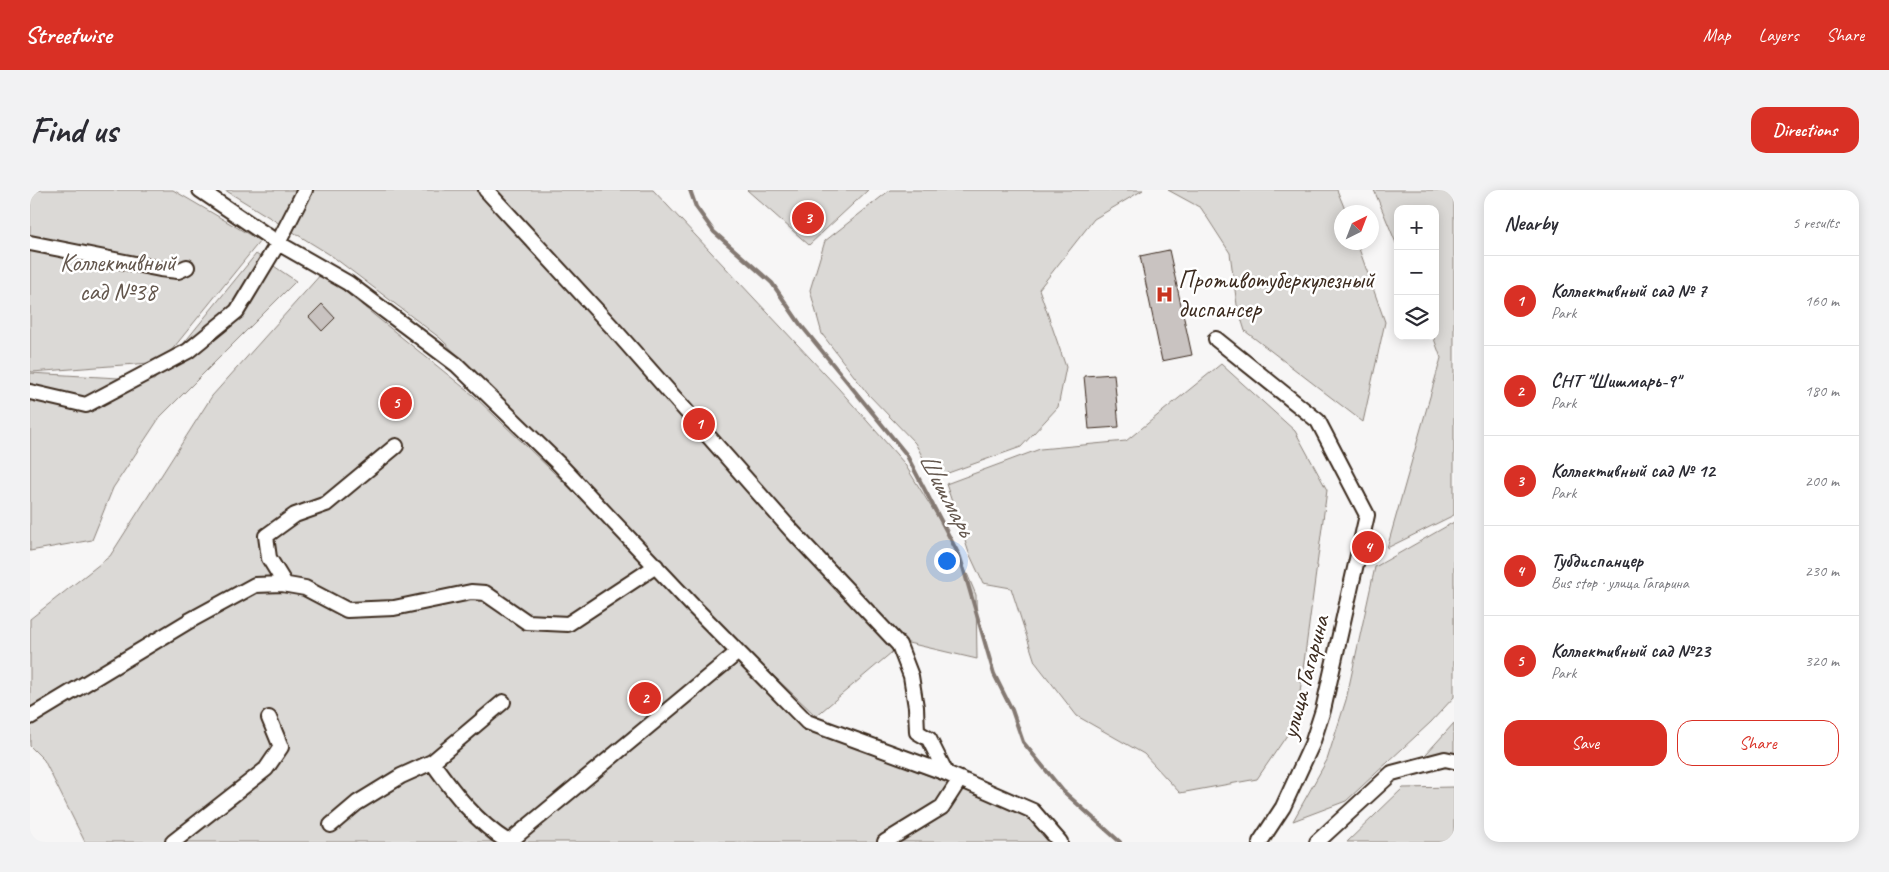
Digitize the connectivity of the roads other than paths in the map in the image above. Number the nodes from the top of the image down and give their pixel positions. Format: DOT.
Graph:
graph roads {
  1 [pos="200,190"];
  2 [pos="305,190"];
  3 [pos="486,190"];
  4 [pos="278,243"];
  5 [pos="30,244"];
  6 [pos="187,267"];
  7 [pos="1216,338"];
  8 [pos="30,392"];
  9 [pos="396,446"];
  10 [pos="656,566"];
  11 [pos="285,584"];
  12 [pos="738,652"];
  13 [pos="503,702"];
  14 [pos="30,717"];
  15 [pos="269,718"];
  16 [pos="432,762"];
  17 [pos="1454,762"];
  18 [pos="946,773"];
  19 [pos="960,779"];
  20 [pos="331,825"];
  21 [pos="172,842"];
  22 [pos="509,842"];
  23 [pos="885,842"];
  24 [pos="1060,842"];
  25 [pos="1260,842"];
  26 [pos="1317,842"];
  1 -- 4 [label="street"];
  2 -- 4 [label="street"];
  3 -- 18 [label="street"];
  4 -- 8 [label="street"];
  4 -- 10 [label="street"];
  5 -- 6 [label="street"];
  7 -- 25 [label="street, улица Гагарина"];
  9 -- 11 [label="street"];
  10 -- 11 [label="street"];
  10 -- 12 [label="street"];
  11 -- 14 [label="street"];
  12 -- 18 [label="street"];
  12 -- 22 [label="street"];
  13 -- 16 [label="street"];
  15 -- 21 [label="street"];
  16 -- 20 [label="street"];
  16 -- 22 [label="street"];
  17 -- 26 [label="street"];
  18 -- 19 [label="street"];
  19 -- 23 [label="street"];
  19 -- 24 [label="street"];
}
